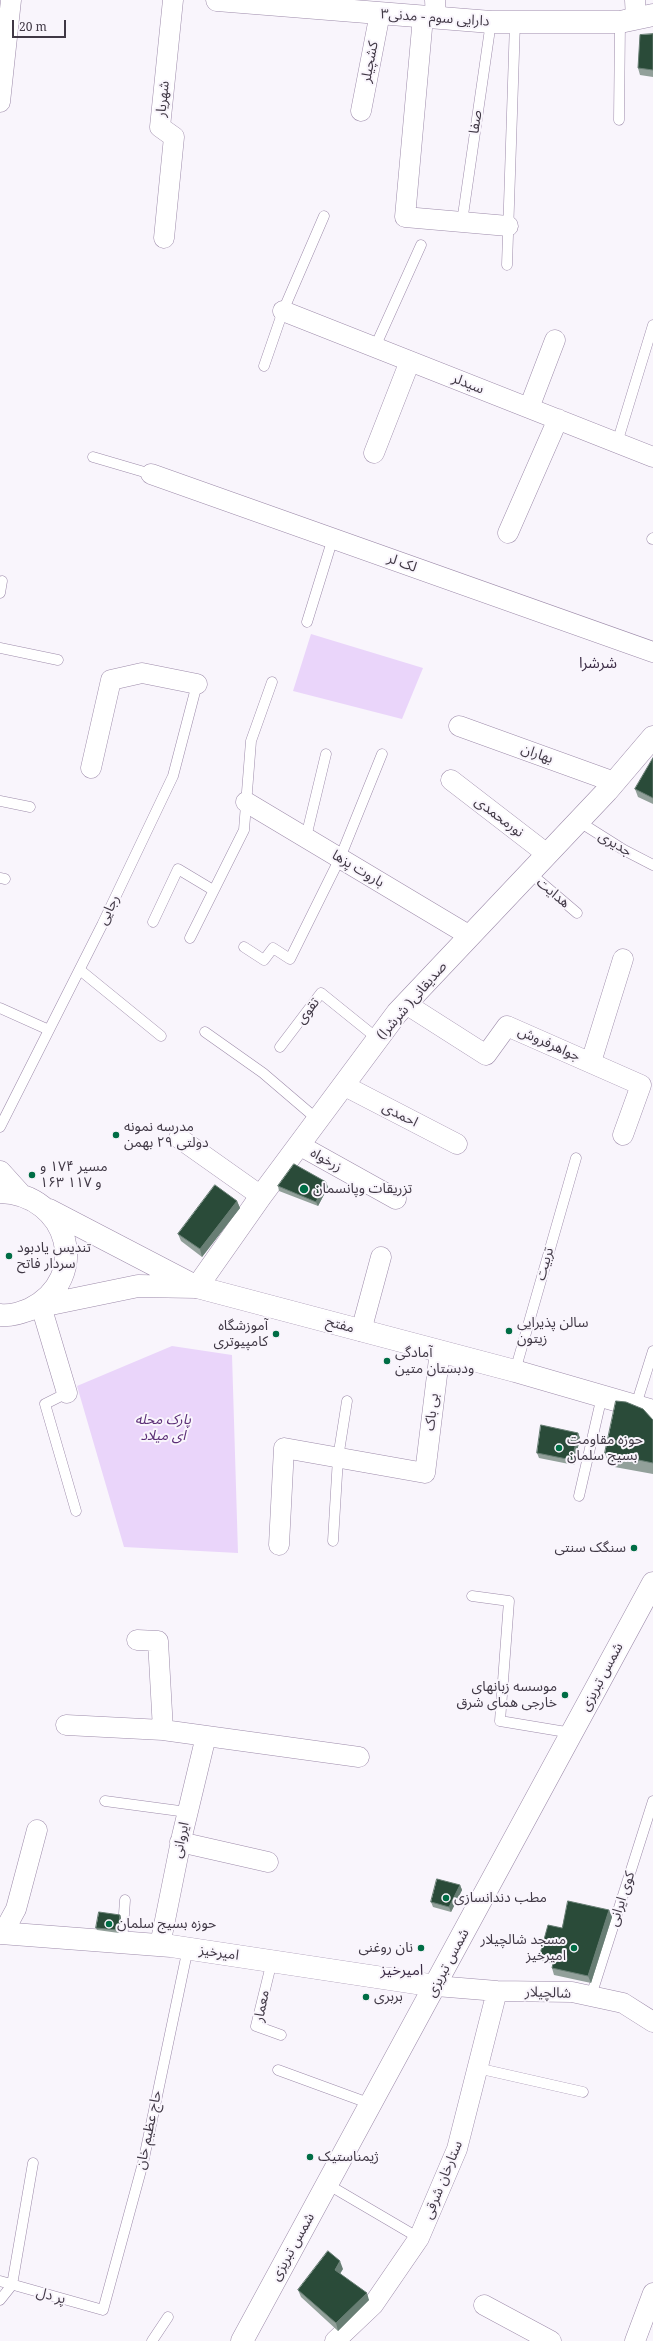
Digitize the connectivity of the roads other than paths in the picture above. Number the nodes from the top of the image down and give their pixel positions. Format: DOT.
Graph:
graph roads {
  1 [pos="11,0"];
  2 [pos="173,0"];
  3 [pos="217,0"];
  4 [pos="245,1"];
  5 [pos="432,11"];
  6 [pos="380,13"];
  7 [pos="636,14"];
  8 [pos="491,22"];
  9 [pos="515,22"];
  10 [pos="0,102"];
  11 [pos="361,112"];
  12 [pos="619,120"];
  13 [pos="324,216"];
  14 [pos="462,222"];
  15 [pos="508,226"];
  16 [pos="164,238"];
  17 [pos="421,245"];
  18 [pos="506,265"];
  19 [pos="283,311"];
  20 [pos="653,325"];
  21 [pos="555,340"];
  22 [pos="375,347"];
  23 [pos="410,361"];
  24 [pos="264,366"];
  25 [pos="529,408"];
  26 [pos="558,419"];
  27 [pos="617,442"];
  28 [pos="374,453"];
  29 [pos="92,457"];
  30 [pos="653,457"];
  31 [pos="151,474"];
  32 [pos="508,533"];
  33 [pos="333,538"];
  34 [pos="2,580"];
  35 [pos="0,593"];
  36 [pos="307,622"];
  37 [pos="0,648"];
  38 [pos="653,652"];
  39 [pos="58,660"];
  40 [pos="272,682"];
  41 [pos="197,684"];
  42 [pos="459,726"];
  43 [pos="653,737"];
  44 [pos="326,754"];
  45 [pos="382,754"];
  46 [pos="91,768"];
  47 [pos="451,780"];
  48 [pos="614,782"];
  49 [pos="0,800"];
  50 [pos="246,802"];
  51 [pos="30,807"];
  52 [pos="578,821"];
  53 [pos="306,837"];
  54 [pos="547,854"];
  55 [pos="340,858"];
  56 [pos="653,865"];
  57 [pos="530,873"];
  58 [pos="213,890"];
  59 [pos="577,913"];
  60 [pos="153,922"];
  61 [pos="470,936"];
  62 [pos="190,938"];
  63 [pos="244,947"];
  64 [pos="623,959"];
  65 [pos="80,970"];
  66 [pos="406,1004"];
  67 [pos="0,1008"];
  68 [pos="50,1030"];
  69 [pos="205,1032"];
  70 [pos="161,1036"];
  71 [pos="378,1039"];
  72 [pos="280,1047"];
  73 [pos="590,1062"];
  74 [pos="343,1086"];
  75 [pos="318,1120"];
  76 [pos="0,1127"];
  77 [pos="623,1135"];
  78 [pos="179,1138"];
  79 [pos="458,1144"];
  80 [pos="299,1145"];
  81 [pos="576,1158"];
  82 [pos="0,1172"];
  83 [pos="10,1193"];
  84 [pos="261,1196"];
  85 [pos="396,1199"];
  86 [pos="47,1208"];
  87 [pos="381,1257"];
  88 [pos="197,1287"];
  89 [pos="32,1309"];
  90 [pos="0,1315"];
  91 [pos="361,1331"];
  92 [pos="440,1351"];
  93 [pos="653,1351"];
  94 [pos="514,1371"];
  95 [pos="67,1393"];
  96 [pos="602,1396"];
  97 [pos="347,1401"];
  98 [pos="645,1408"];
  99 [pos="338,1458"];
  100 [pos="579,1496"];
  101 [pos="76,1511"];
  102 [pos="333,1541"];
  103 [pos="279,1546"];
  104 [pos="653,1583"];
  105 [pos="472,1596"];
  106 [pos="137,1640"];
  107 [pos="66,1725"];
  108 [pos="163,1730"];
  109 [pos="572,1733"];
  110 [pos="206,1736"];
  111 [pos="359,1757"];
  112 [pos="105,1801"];
  113 [pos="653,1801"];
  114 [pos="187,1812"];
  115 [pos="37,1830"];
  116 [pos="180,1842"];
  117 [pos="268,1862"];
  118 [pos="125,1900"];
  119 [pos="2,1933"];
  120 [pos="122,1942"];
  121 [pos="160,1945"];
  122 [pos="188,1948"];
  123 [pos="272,1961"];
  124 [pos="436,1986"];
  125 [pos="497,1991"];
  126 [pos="591,1996"];
  127 [pos="653,2022"];
  128 [pos="281,2035"];
  129 [pos="477,2068"];
  130 [pos="278,2070"];
  131 [pos="583,2092"];
  132 [pos="372,2104"];
  133 [pos="33,2163"];
  134 [pos="328,2184"];
  135 [pos="419,2238"];
  136 [pos="0,2282"];
  137 [pos="12,2285"];
  138 [pos="653,2293"];
  139 [pos="0,2300"];
  140 [pos="484,2305"];
  141 [pos="103,2310"];
  142 [pos="168,2317"];
  143 [pos="153,2341"];
  144 [pos="242,2341"];
  145 [pos="335,2341"];
  146 [pos="551,2341"];
  147 [pos="635,2341"];
  1 -- 10 [label="street"];
  2 -- 16 [label="street, شهریار"];
  3 -- 4 [label="main road, دارایی سوم - مدنی۳"];
  4 -- 6 [label="main road, دارایی سوم - مدنی۳"];
  5 -- 6 [label="main road, دارایی سوم - مدنی۳"];
  5 -- 8 [label="main road, دارایی سوم - مدنی۳"];
  5 -- 14 [label="street"];
  6 -- 11 [label="street, کشچیلر"];
  7 -- 9 [label="main road, دارایی سوم - مدنی۳"];
  7 -- 12 [label="lane"];
  8 -- 9 [label="main road, دارایی سوم - مدنی۳"];
  8 -- 14 [label="lane, صفا"];
  9 -- 15 [label="lane"];
  13 -- 19 [label="lane"];
  14 -- 15 [label="street"];
  15 -- 18 [label="lane"];
  17 -- 22 [label="lane"];
  19 -- 22 [label="street, سیدلر"];
  19 -- 24 [label="lane"];
  20 -- 27 [label="lane"];
  21 -- 25 [label="street"];
  22 -- 23 [label="street, سیدلر"];
  23 -- 25 [label="street, سیدلر"];
  23 -- 28 [label="street"];
  25 -- 26 [label="street, سیدلر"];
  26 -- 27 [label="street, سیدلر"];
  26 -- 32 [label="street"];
  27 -- 30 [label="street, سیدلر"];
  29 -- 31 [label="lane"];
  31 -- 33 [label="street, لک لر"];
  33 -- 36 [label="lane"];
  33 -- 38 [label="street, لک لر"];
  34 -- 35 [label="lane"];
  37 -- 39 [label="lane"];
  40 -- 50 [label="lane"];
  41 -- 46 [label="street"];
  41 -- 65 [label="lane, رجایی"];
  42 -- 48 [label="street, بهاران"];
  43 -- 48 [label="main road, (شرشرا )صدیقانی"];
  44 -- 53 [label="lane"];
  45 -- 55 [label="lane"];
  47 -- 54 [label="street, نورمحمدی"];
  48 -- 52 [label="main road, (شرشرا )صدیقانی"];
  49 -- 51 [label="lane"];
  50 -- 53 [label="street, باروت پزها"];
  50 -- 58 [label="lane"];
  52 -- 54 [label="main road, (شرشرا )صدیقانی"];
  52 -- 56 [label="lane, جدیری"];
  53 -- 55 [label="street, باروت پزها"];
  54 -- 57 [label="main road, (شرشرا )صدیقانی"];
  55 -- 61 [label="street, باروت پزها"];
  55 -- 63 [label="lane"];
  57 -- 59 [label="lane, هدایت"];
  57 -- 61 [label="main road, (شرشرا )صدیقانی"];
  58 -- 60 [label="lane"];
  58 -- 62 [label="lane"];
  61 -- 66 [label="main road, (شرشرا )صدیقانی"];
  64 -- 73 [label="street"];
  65 -- 68 [label="lane, رجایی"];
  65 -- 70 [label="lane"];
  66 -- 71 [label="main road, (شرشرا )صدیقانی"];
  66 -- 73 [label="street, جواهرفروش"];
  67 -- 68 [label="lane"];
  68 -- 76 [label="lane, رجایی"];
  69 -- 75 [label="lane"];
  71 -- 72 [label="lane, تقوی"];
  71 -- 74 [label="main road, (شرشرا )صدیقانی"];
  73 -- 77 [label="street, جواهرفروش"];
  74 -- 75 [label="main road, (شرشرا )صدیقانی"];
  74 -- 79 [label="street, احمدی"];
  75 -- 80 [label="main road, (شرشرا )صدیقانی"];
  78 -- 84 [label="street"];
  80 -- 84 [label="main road, (شرشرا )صدیقانی"];
  80 -- 85 [label="street, زرخواه"];
  81 -- 94 [label="lane, تربیت"];
  82 -- 83 [label="main road"];
  83 -- 86 [label="main road"];
  84 -- 88 [label="main road, (شرشرا )صدیقانی"];
  86 -- 88 [label="main road"];
  86 -- 89 [label="main road"];
  87 -- 91 [label="street"];
  88 -- 89 [label="main road, مفتح"];
  88 -- 91 [label="main road, مفتح"];
  89 -- 90 [label="main road"];
  89 -- 95 [label="street"];
  91 -- 92 [label="main road, مفتح"];
  92 -- 94 [label="main road, مفتح"];
  92 -- 99 [label="street, بی باک"];
  93 -- 98 [label="lane"];
  94 -- 96 [label="main road, مفتح"];
  95 -- 101 [label="lane"];
  96 -- 98 [label="main road, مفتح"];
  96 -- 100 [label="lane"];
  97 -- 99 [label="lane"];
  99 -- 102 [label="lane"];
  99 -- 103 [label="street"];
  104 -- 109 [label="main road, شمس تبریزی"];
  105 -- 109 [label="lane"];
  106 -- 108 [label="street"];
  107 -- 108 [label="street"];
  108 -- 110 [label="street"];
  109 -- 124 [label="main road, شمس تبریزی"];
  110 -- 111 [label="street"];
  110 -- 114 [label="street, ایروانی"];
  112 -- 114 [label="lane"];
  113 -- 126 [label="lane, کوی ایرانی"];
  114 -- 116 [label="street, ایروانی"];
  115 -- 119 [label="street"];
  116 -- 117 [label="street"];
  116 -- 121 [label="street, ایروانی"];
  118 -- 120 [label="lane"];
  119 -- 120 [label="main road, امیرخیز"];
  120 -- 121 [label="main road, امیرخیز"];
  121 -- 122 [label="main road, امیرخیز"];
  122 -- 123 [label="main road, امیرخیز"];
  122 -- 141 [label="lane, حاج عظیم خان"];
  123 -- 124 [label="main road, امیرخیز"];
  123 -- 128 [label="lane, معمار"];
  124 -- 125 [label="street, شالچیلار"];
  124 -- 132 [label="main road, شمس تبریزی"];
  125 -- 126 [label="street, شالچیلار"];
  125 -- 129 [label="street, ستارخان شرقی"];
  126 -- 127 [label="street, شالچیلار"];
  129 -- 131 [label="lane"];
  129 -- 135 [label="street, ستارخان شرقی"];
  130 -- 132 [label="lane"];
  132 -- 134 [label="main road, شمس تبریزی"];
  133 -- 137 [label="lane"];
  134 -- 135 [label="lane"];
  134 -- 144 [label="main road, شمس تبریزی"];
  135 -- 145 [label="street, ستارخان شرقی"];
  136 -- 137 [label="lane, پر دل"];
  137 -- 139 [label="lane"];
  137 -- 141 [label="lane, پر دل"];
  138 -- 147 [label="street"];
  140 -- 146 [label="street"];
  142 -- 143 [label="lane"];
}
